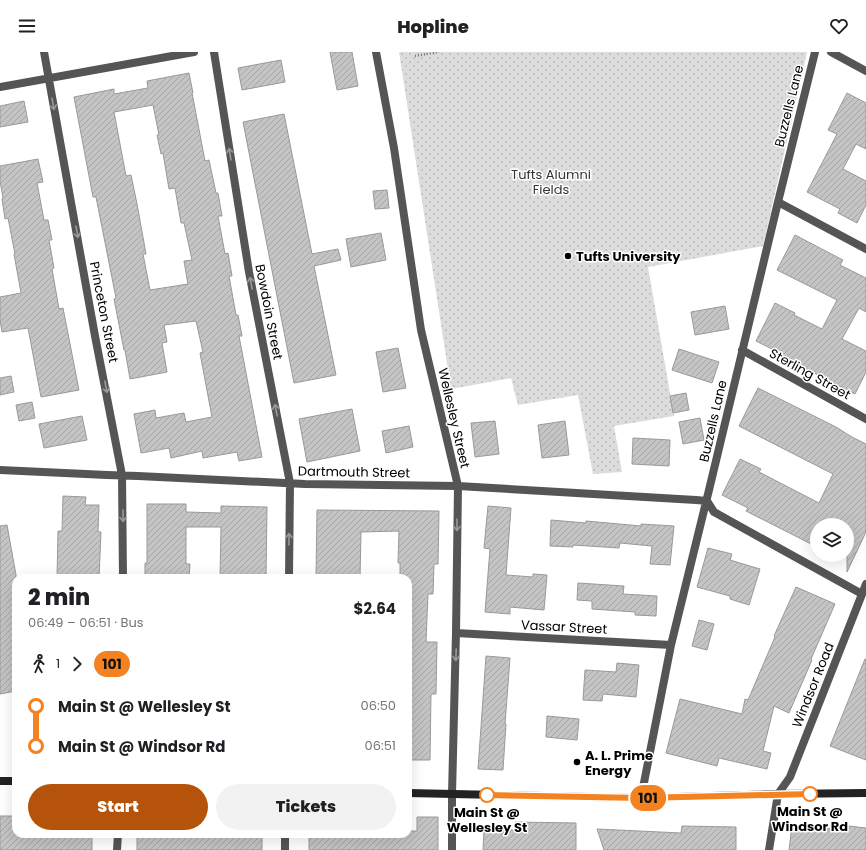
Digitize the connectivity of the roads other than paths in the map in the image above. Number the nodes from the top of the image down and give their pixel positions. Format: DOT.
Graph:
graph roads {
  1 [pos="44,52"];
  2 [pos="194,52"];
  3 [pos="214,52"];
  4 [pos="376,52"];
  5 [pos="816,52"];
  6 [pos="831,52"];
  7 [pos="866,71"];
  8 [pos="48,78"];
  9 [pos="0,87"];
  10 [pos="778,202"];
  11 [pos="866,250"];
  12 [pos="742,350"];
  13 [pos="866,419"];
  14 [pos="0,470"];
  15 [pos="122,475"];
  16 [pos="290,483"];
  17 [pos="458,486"];
  18 [pos="706,502"];
  19 [pos="123,574"];
  20 [pos="289,574"];
  21 [pos="866,584"];
  22 [pos="862,594"];
  23 [pos="456,633"];
  24 [pos="671,645"];
  25 [pos="0,781"];
  26 [pos="12,781"];
  27 [pos="412,793"];
  28 [pos="866,793"];
  29 [pos="452,794"];
  30 [pos="778,794"];
  31 [pos="641,798"];
  32 [pos="118,838"];
  33 [pos="285,838"];
  34 [pos="117,850"];
  35 [pos="285,850"];
  36 [pos="452,850"];
  37 [pos="769,850"];
  1 -- 8 [label="street, Princeton Street"];
  2 -- 8 [label="street"];
  16 -- 3 [label="street, Bowdoin Street, one-way"];
  4 -- 17 [label="street, Wellesley Street"];
  5 -- 10 [label="street, Buzzells Lane"];
  6 -- 7 [label="street"];
  8 -- 9 [label="street"];
  8 -- 15 [label="street, Princeton Street, one-way"];
  10 -- 11 [label="street"];
  10 -- 12 [label="street, Buzzells Lane"];
  12 -- 13 [label="street, Sterling Street"];
  12 -- 18 [label="street, Buzzells Lane"];
  14 -- 15 [label="street, Dartmouth Street"];
  15 -- 16 [label="street, Dartmouth Street"];
  15 -- 19 [label="street, Princeton Street, one-way"];
  16 -- 17 [label="street, Dartmouth Street"];
  20 -- 16 [label="street, Bowdoin Street, one-way"];
  17 -- 18 [label="street, Dartmouth Street"];
  17 -- 23 [label="street, Wellesley Street, one-way"];
  18 -- 22 [label="street"];
  18 -- 24 [label="street, Buzzells Lane"];
  21 -- 22 [label="street, Windsor Road"];
  22 -- 30 [label="street, Windsor Road"];
  23 -- 24 [label="street, Vassar Street"];
  23 -- 29 [label="street, Wellesley Street, one-way"];
  24 -- 31 [label="street, Buzzells Lane"];
  25 -- 26 [label="main road"];
  27 -- 29 [label="main road"];
  28 -- 30 [label="main road"];
  29 -- 31 [label="main road"];
  29 -- 36 [label="street, Wellesley Street"];
  30 -- 31 [label="main road"];
  30 -- 37 [label="street"];
  32 -- 34 [label="street"];
  33 -- 35 [label="street"];
}
